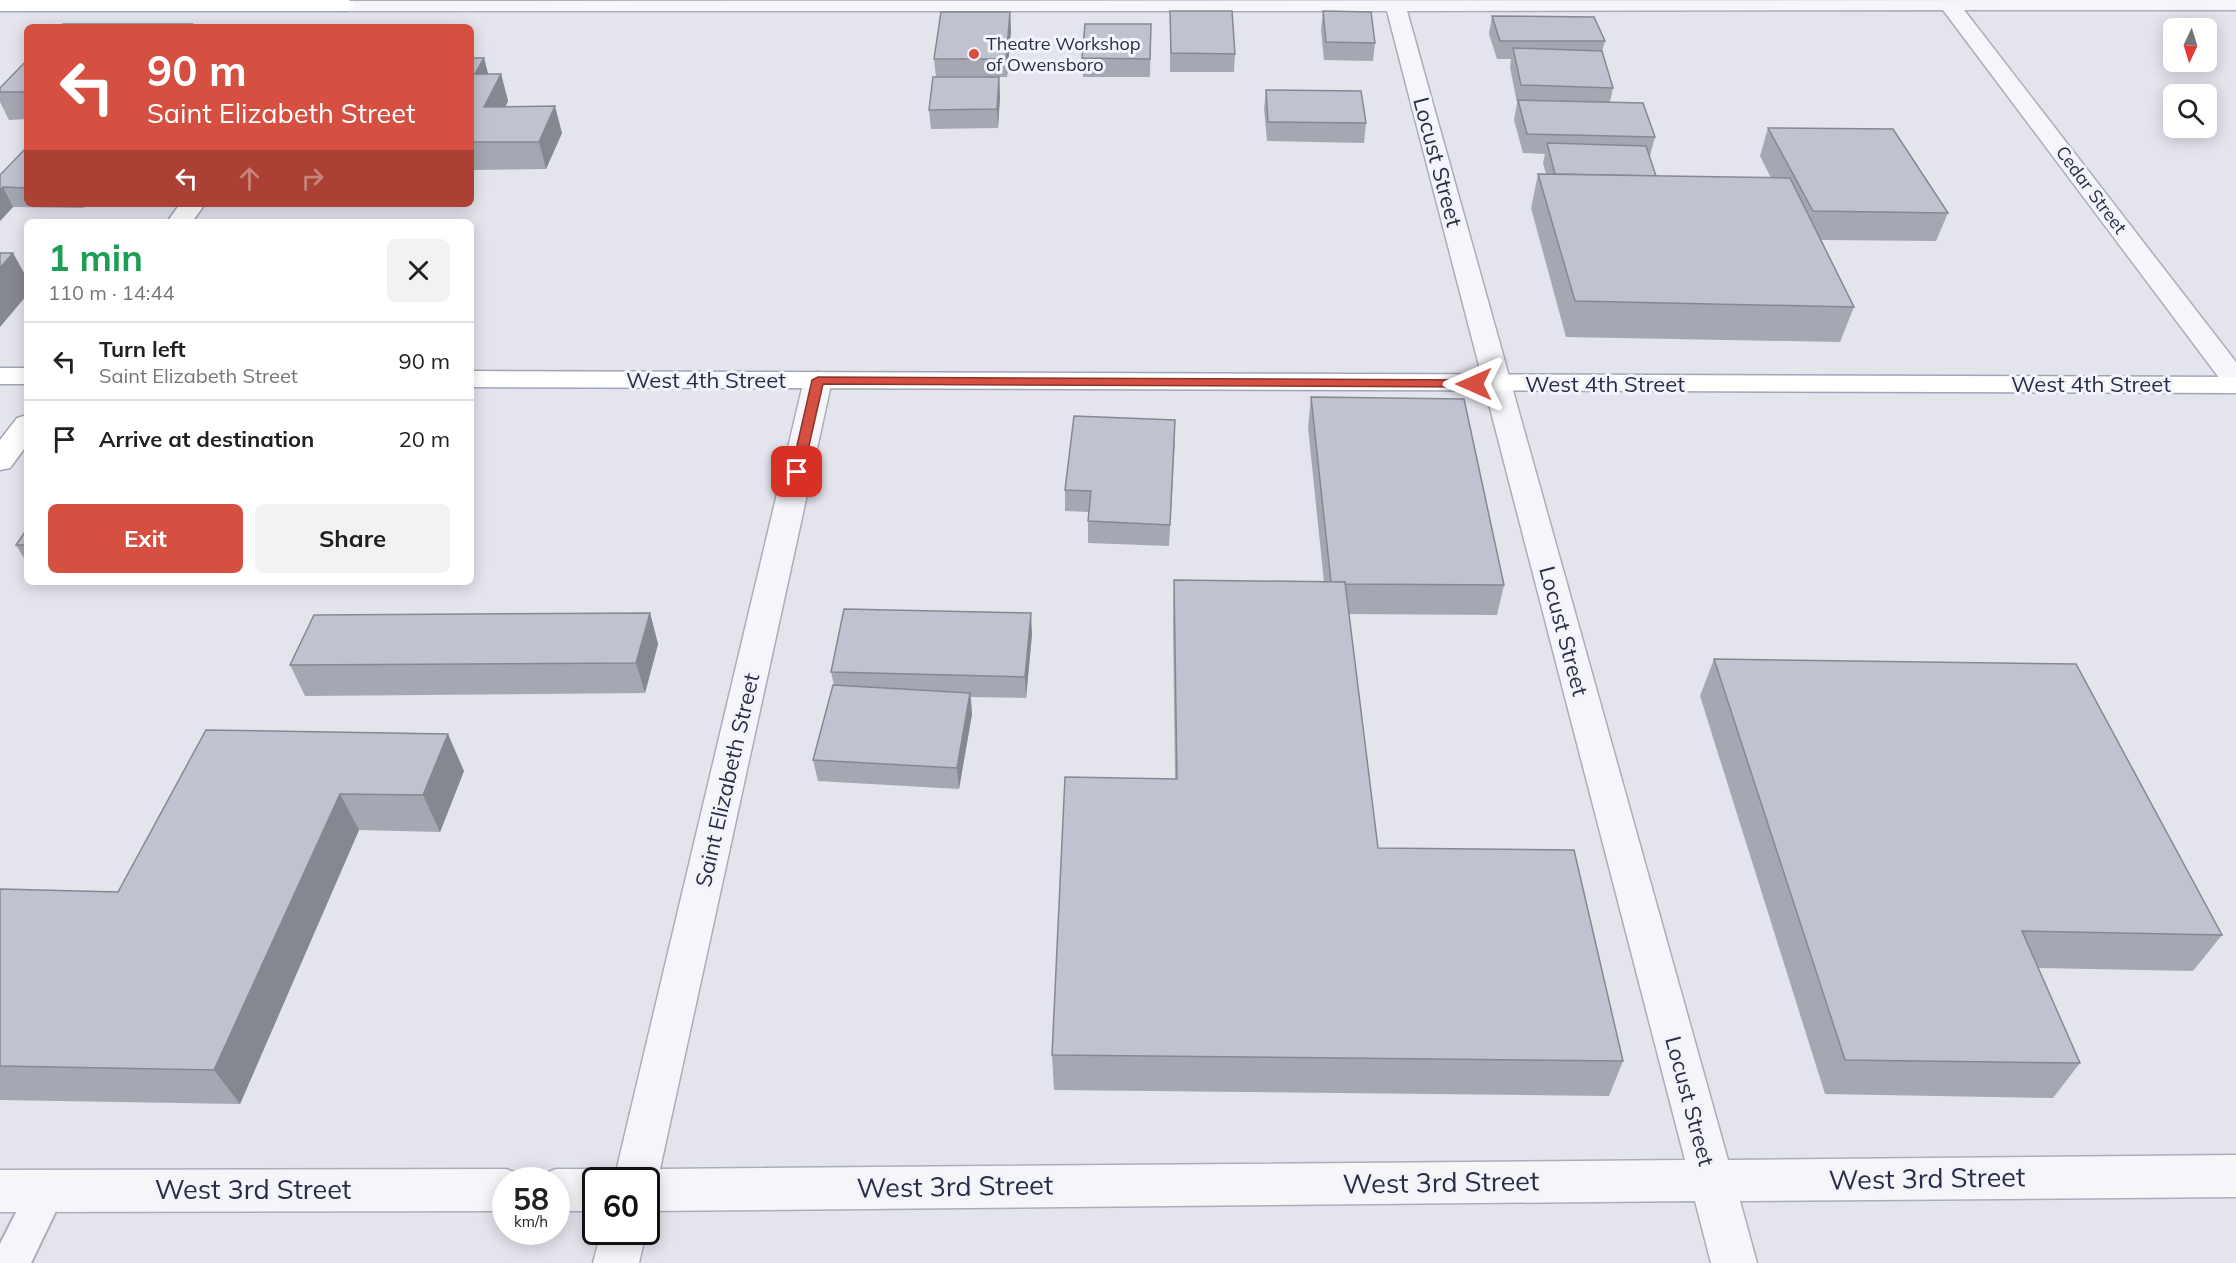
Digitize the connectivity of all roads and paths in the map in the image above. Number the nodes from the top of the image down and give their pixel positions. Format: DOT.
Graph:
graph roads {
  1 [pos="871,2"];
  2 [pos="1065,2"];
  3 [pos="1395,2"];
  4 [pos="1706,2"];
  5 [pos="1948,2"];
  6 [pos="2187,2"];
  7 [pos="346,3"];
  8 [pos="670,3"];
  9 [pos="2236,4"];
  10 [pos="0,6"];
  11 [pos="329,24"];
  12 [pos="191,207"];
  13 [pos="181,219"];
  14 [pos="0,376"];
  15 [pos="24,376"];
  16 [pos="474,379"];
  17 [pos="818,380"];
  18 [pos="2236,383"];
  19 [pos="1498,384"];
  20 [pos="24,428"];
  21 [pos="0,460"];
  22 [pos="639,1167"];
  23 [pos="2236,1176"];
  24 [pos="1711,1181"];
  25 [pos="492,1190"];
  26 [pos="660,1190"];
  27 [pos="0,1191"];
  28 [pos="47,1191"];
  29 [pos="621,1245"];
  30 [pos="11,1263"];
  31 [pos="616,1263"];
  32 [pos="1734,1263"];
  1 -- 2 [label="street"];
  1 -- 8 [label="street"];
  2 -- 3 [label="street"];
  3 -- 4 [label="street"];
  3 -- 19 [label="street, Locust Street"];
  4 -- 5 [label="street"];
  5 -- 6 [label="street"];
  5 -- 18 [label="street, Cedar Street"];
  6 -- 9 [label="street"];
  7 -- 8 [label="street"];
  7 -- 10 [label="main road"];
  7 -- 11 [label="main road"];
  12 -- 13 [label="main road"];
  14 -- 15 [label="main road"];
  16 -- 17 [label="main road, West 4th Street"];
  17 -- 19 [label="main road, West 4th Street"];
  17 -- 22 [label="street, Saint Elizabeth Street"];
  18 -- 19 [label="main road, West 4th Street"];
  19 -- 24 [label="street, Locust Street"];
  20 -- 21 [label="main road"];
  23 -- 24 [label="street, West 3rd Street"];
  24 -- 26 [label="street, West 3rd Street"];
  24 -- 32 [label="street, Locust Street"];
  25 -- 28 [label="street, West 3rd Street"];
  27 -- 28 [label="street, West 3rd Street"];
  28 -- 30 [label="lane"];
  29 -- 31 [label="street"];
}
